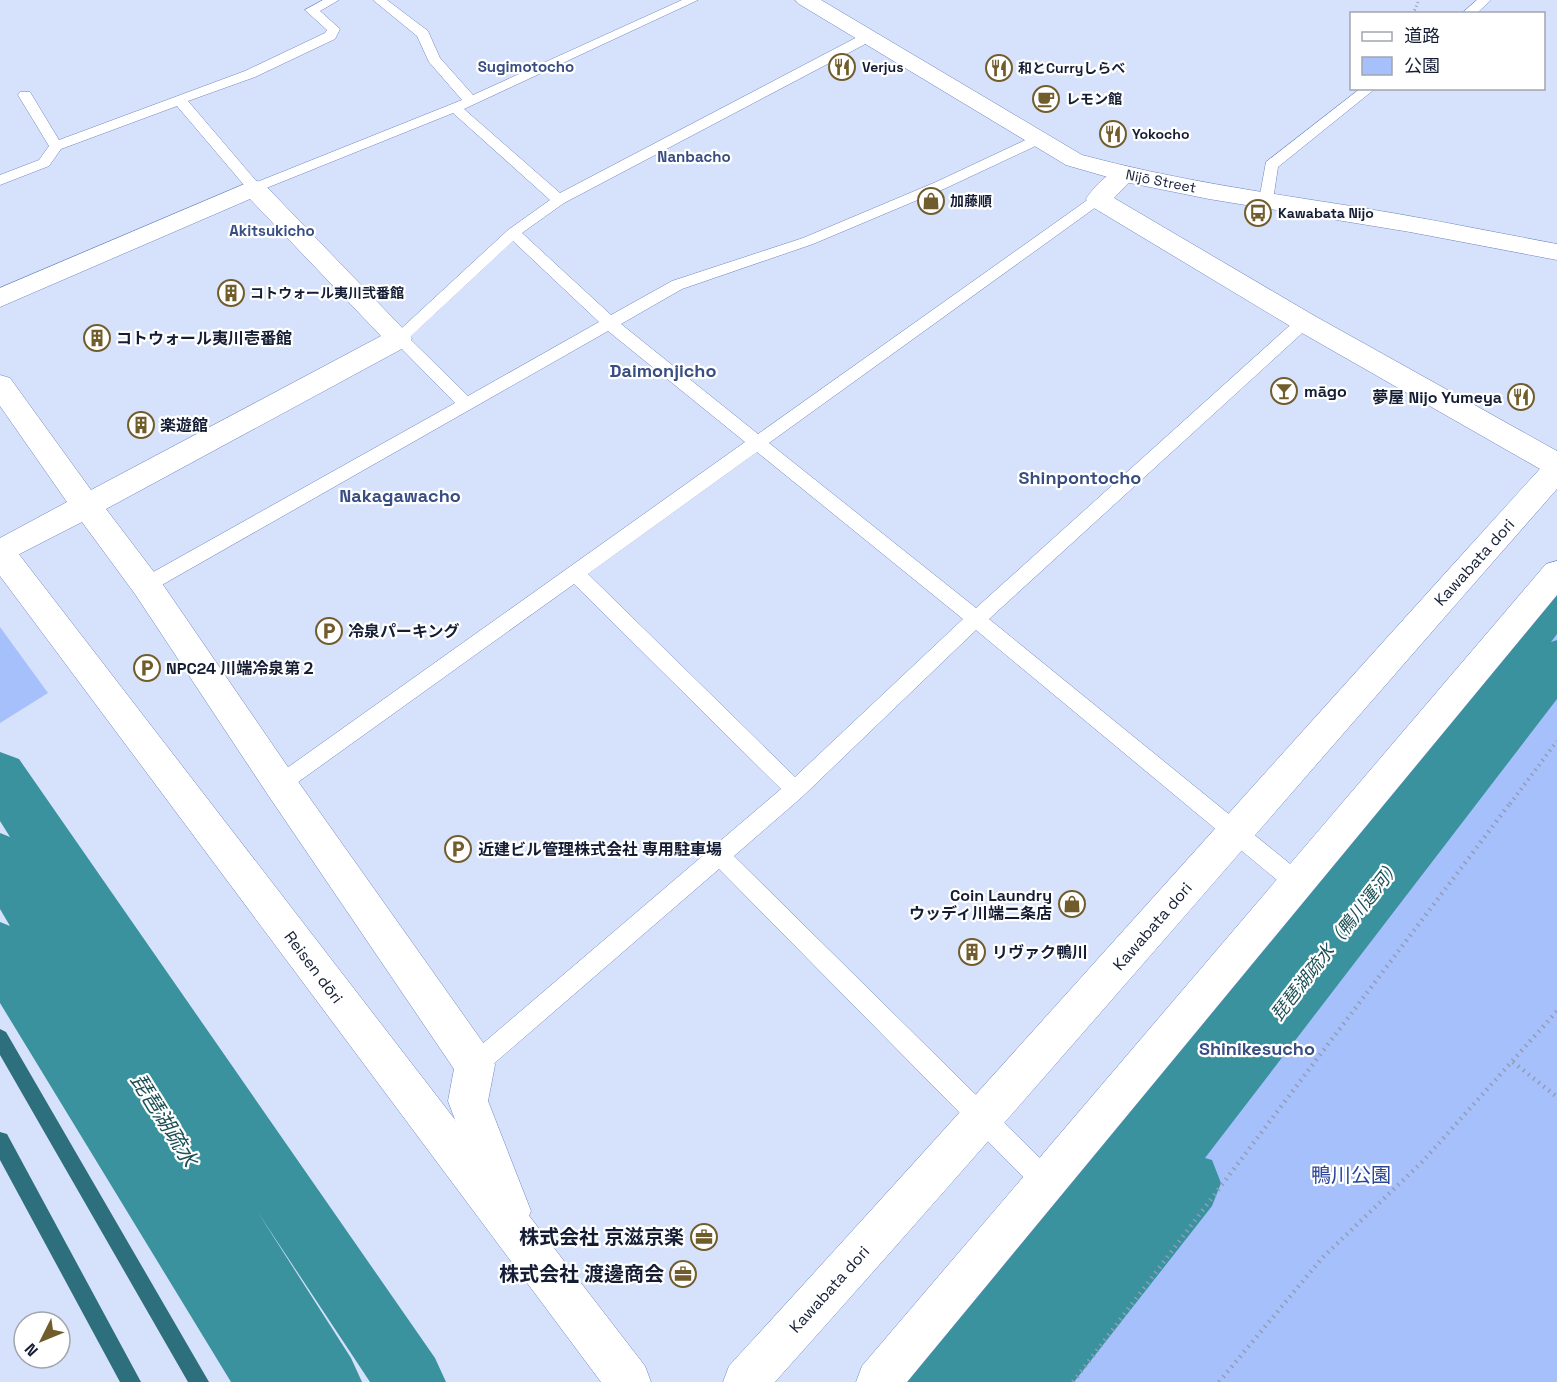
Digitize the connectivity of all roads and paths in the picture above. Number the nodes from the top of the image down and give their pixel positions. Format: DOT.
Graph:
graph roads {
  1 [pos="333,0"];
  2 [pos="379,0"];
  3 [pos="692,0"];
  4 [pos="806,0"];
  5 [pos="1485,0"];
  6 [pos="1470,12"];
  7 [pos="868,37"];
  8 [pos="1367,90"];
  9 [pos="25,95"];
  10 [pos="180,100"];
  11 [pos="471,101"];
  12 [pos="454,107"];
  13 [pos="1039,139"];
  14 [pos="56,146"];
  15 [pos="1125,174"];
  16 [pos="0,180"];
  17 [pos="254,189"];
  18 [pos="1098,199"];
  19 [pos="560,200"];
  20 [pos="1266,200"];
  21 [pos="513,233"];
  22 [pos="1557,252"];
  23 [pos="0,298"];
  24 [pos="1304,322"];
  25 [pos="609,323"];
  26 [pos="399,338"];
  27 [pos="0,385"];
  28 [pos="466,404"];
  29 [pos="758,443"];
  30 [pos="1557,467"];
  31 [pos="87,507"];
  32 [pos="0,553"];
  33 [pos="574,573"];
  34 [pos="1557,573"];
  35 [pos="146,585"];
  36 [pos="976,619"];
  37 [pos="1557,741"];
  38 [pos="280,784"];
  39 [pos="795,790"];
  40 [pos="1234,831"];
  41 [pos="719,855"];
  42 [pos="1297,883"];
  43 [pos="1557,1011"];
  44 [pos="1513,1062"];
  45 [pos="475,1065"];
  46 [pos="1557,1097"];
  47 [pos="983,1119"];
  48 [pos="1046,1182"];
  49 [pos="520,1238"];
  50 [pos="629,1382"];
  51 [pos="745,1382"];
  52 [pos="878,1382"];
  53 [pos="1073,1382"];
  54 [pos="1219,1382"];
  1 -- 10 [label="lane"];
  2 -- 11 [label="lane"];
  3 -- 11 [label="lane"];
  4 -- 7 [label="street, Nijō Street"];
  5 -- 6 [label="lane"];
  7 -- 13 [label="street, Nijō Street"];
  7 -- 19 [label="lane"];
  8 -- 20 [label="lane"];
  9 -- 14 [label="lane"];
  10 -- 14 [label="lane"];
  10 -- 17 [label="lane"];
  11 -- 12 [label="lane"];
  12 -- 17 [label="lane"];
  12 -- 19 [label="lane"];
  13 -- 15 [label="street, Nijō Street"];
  13 -- 25 [label="lane"];
  14 -- 16 [label="lane"];
  15 -- 18 [label="street"];
  15 -- 20 [label="street, Nijō Street"];
  17 -- 23 [label="street"];
  17 -- 26 [label="street"];
  18 -- 24 [label="street"];
  18 -- 29 [label="lane"];
  19 -- 21 [label="lane"];
  20 -- 22 [label="street, Nijō Street"];
  21 -- 25 [label="lane"];
  21 -- 26 [label="lane"];
  24 -- 30 [label="street"];
  24 -- 36 [label="lane"];
  25 -- 28 [label="lane"];
  25 -- 29 [label="lane"];
  26 -- 28 [label="lane"];
  26 -- 31 [label="street"];
  27 -- 31 [label="street"];
  28 -- 35 [label="lane"];
  29 -- 33 [label="lane"];
  29 -- 36 [label="lane"];
  30 -- 40 [label="street, Kawabata dori"];
  31 -- 32 [label="street"];
  31 -- 35 [label="street"];
  32 -- 49 [label="street, Reisen dōri"];
  33 -- 38 [label="lane"];
  33 -- 39 [label="lane"];
  34 -- 42 [label="street"];
  35 -- 38 [label="street"];
  36 -- 39 [label="lane"];
  36 -- 40 [label="lane"];
  37 -- 53 [label="path"];
  38 -- 45 [label="street"];
  39 -- 41 [label="lane"];
  40 -- 42 [label="lane"];
  40 -- 47 [label="street, Kawabata dori"];
  41 -- 45 [label="lane"];
  41 -- 47 [label="lane"];
  42 -- 48 [label="street"];
  43 -- 44 [label="path"];
  44 -- 46 [label="path"];
  44 -- 54 [label="path"];
  45 -- 49 [label="street"];
  47 -- 48 [label="lane"];
  47 -- 51 [label="street, Kawabata dori"];
  48 -- 52 [label="street"];
  49 -- 50 [label="street, Reisen dōri"];
}
